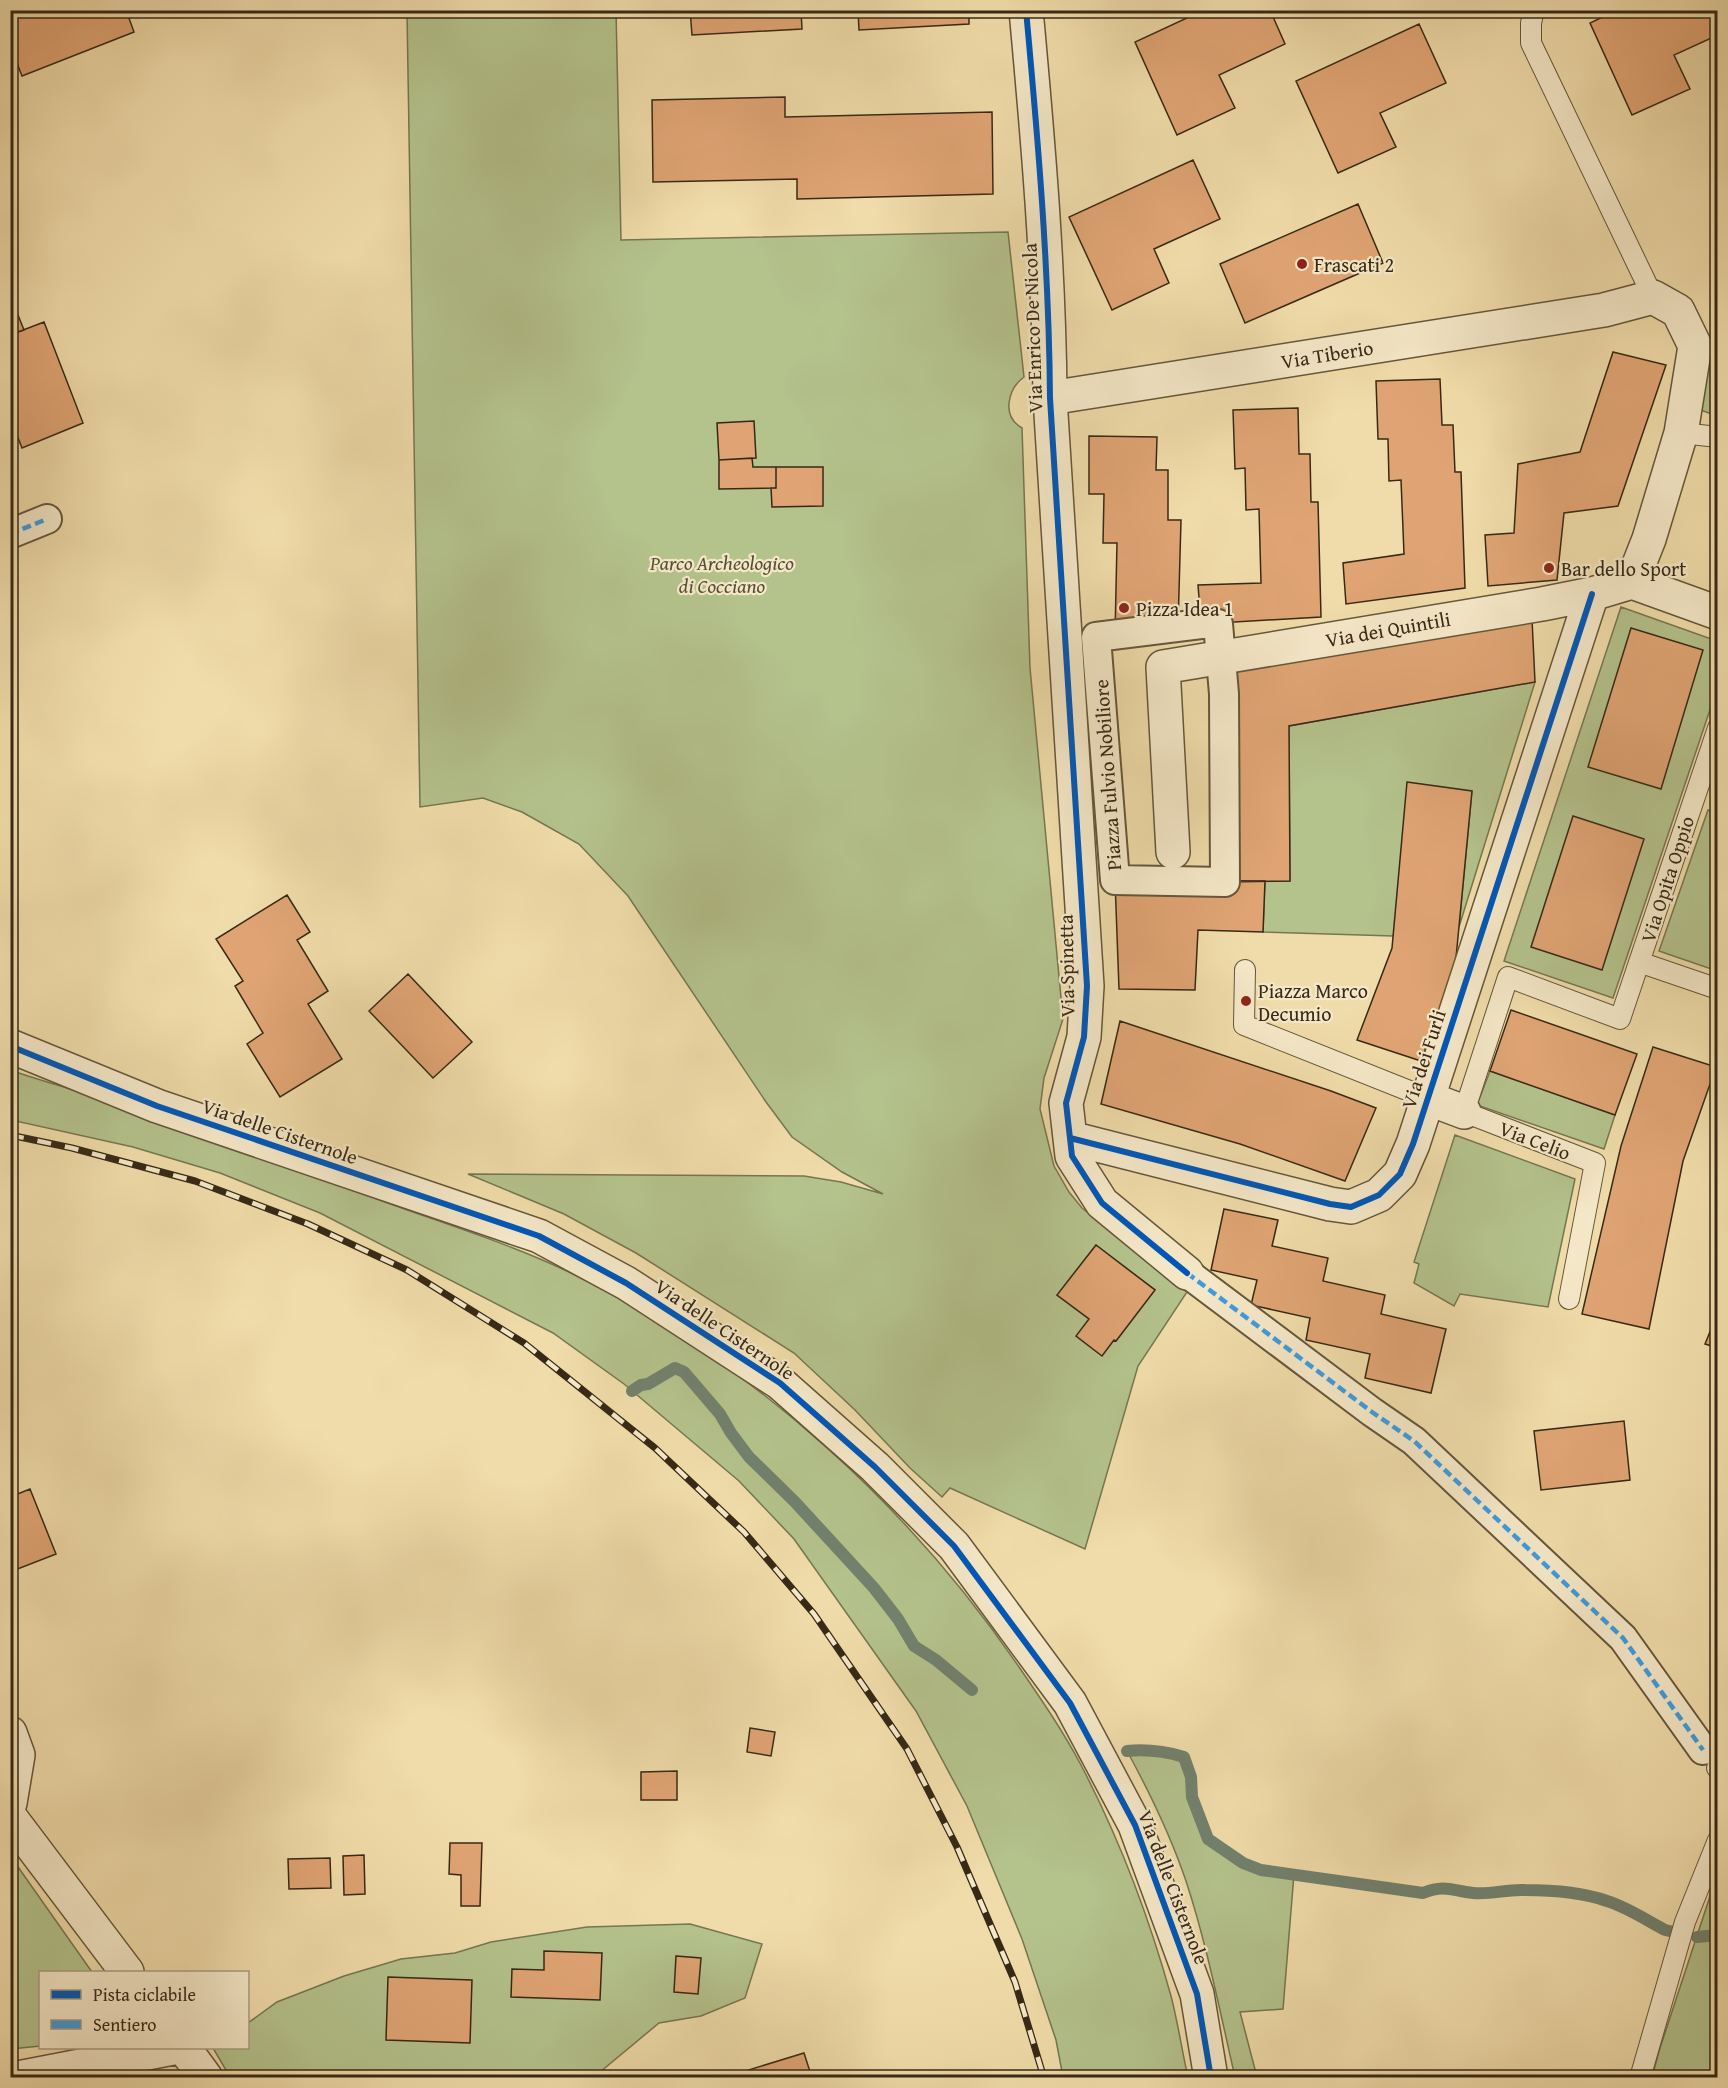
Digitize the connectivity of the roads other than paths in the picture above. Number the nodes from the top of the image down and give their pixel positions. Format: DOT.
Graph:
graph roads {
  1 [pos="1026,10"];
  2 [pos="1534,10"];
  3 [pos="1653,297"];
  4 [pos="1050,398"];
  5 [pos="1683,419"];
  6 [pos="1718,437"];
  7 [pos="46,519"];
  8 [pos="10,534"];
  9 [pos="1632,582"];
  10 [pos="1587,608"];
  11 [pos="1711,610"];
  12 [pos="1065,644"];
  13 [pos="1220,658"];
  14 [pos="1718,728"];
  15 [pos="1173,852"];
  16 [pos="1639,962"];
  17 [pos="1245,970"];
  18 [pos="1718,989"];
  19 [pos="10,1046"];
  20 [pos="1427,1098"];
  21 [pos="1464,1112"];
  22 [pos="1070,1138"];
  23 [pos="1187,1273"];
  24 [pos="1569,1299"];
  25 [pos="10,1734"];
  26 [pos="1703,1750"];
  27 [pos="10,1803"];
  28 [pos="10,1817"];
  29 [pos="1718,1840"];
  30 [pos="126,1971"];
  31 [pos="168,2049"];
  32 [pos="185,2049"];
  33 [pos="18,2078"];
  34 [pos="207,2078"];
  35 [pos="1211,2078"];
  36 [pos="1640,2078"];
  1 -- 4 [label="street, Via Enrico De Nicola"];
  2 -- 3 [label="lane"];
  3 -- 4 [label="street, Via Tiberio"];
  3 -- 5 [label="street"];
  4 -- 12 [label="street, Via Enrico De Nicola"];
  5 -- 6 [label="lane"];
  5 -- 9 [label="street"];
  7 -- 8 [label="street"];
  9 -- 10 [label="street, Via dei Quintili"];
  9 -- 11 [label="street"];
  10 -- 13 [label="street, Via dei Quintili"];
  10 -- 20 [label="street, Via dei Furli"];
  12 -- 22 [label="street, Via Spinetta"];
  13 -- 13 [label="street, Piazza Fulvio Nobiliore"];
  13 -- 15 [label="street"];
  14 -- 16 [label="lane, Via Opita Oppio"];
  16 -- 18 [label="lane"];
  16 -- 21 [label="lane, Via Opita Oppio"];
  17 -- 20 [label="lane, Via Celio"];
  19 -- 35 [label="street, Via delle Cisternole"];
  20 -- 21 [label="street, Via Celio"];
  20 -- 22 [label="street, Via dei Furli"];
  21 -- 24 [label="lane, Via Celio"];
  22 -- 23 [label="street, Via Spinetta"];
  23 -- 26 [label="street"];
  25 -- 27 [label="street"];
  28 -- 30 [label="street"];
  29 -- 36 [label="lane"];
  31 -- 33 [label="street"];
  32 -- 34 [label="street"];
}
